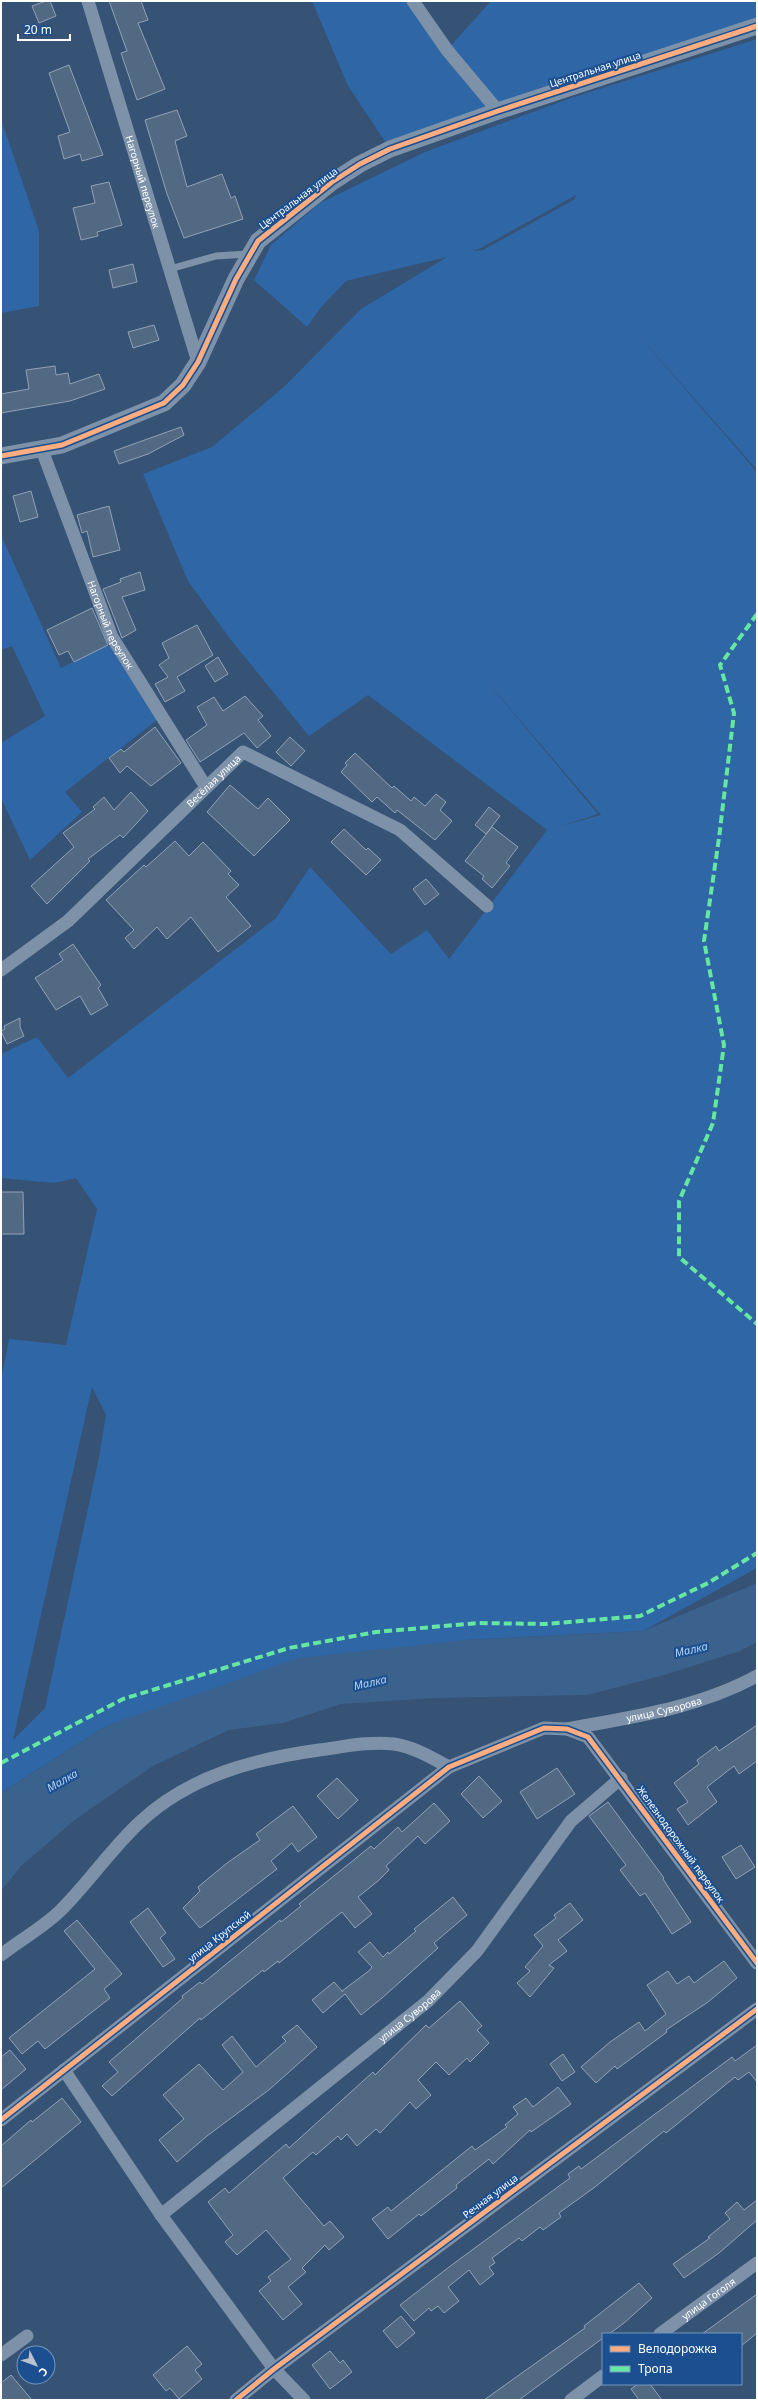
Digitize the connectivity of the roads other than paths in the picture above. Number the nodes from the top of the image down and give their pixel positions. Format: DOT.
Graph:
graph roads {
  1 [pos="88,1"];
  2 [pos="413,1"];
  3 [pos="757,26"];
  4 [pos="498,111"];
  5 [pos="248,254"];
  6 [pos="170,269"];
  7 [pos="198,362"];
  8 [pos="42,450"];
  9 [pos="1,456"];
  10 [pos="206,787"];
  11 [pos="488,906"];
  12 [pos="1,970"];
  13 [pos="757,1676"];
  14 [pos="567,1728"];
  15 [pos="449,1767"];
  16 [pos="621,1778"];
  17 [pos="1,1955"];
  18 [pos="757,1963"];
  19 [pos="757,2009"];
  20 [pos="64,2070"];
  21 [pos="1,2120"];
  22 [pos="160,2215"];
  23 [pos="757,2263"];
  24 [pos="661,2333"];
  25 [pos="28,2336"];
  26 [pos="1,2355"];
  27 [pos="274,2369"];
  28 [pos="602,2377"];
  29 [pos="236,2400"];
  30 [pos="304,2400"];
  31 [pos="570,2400"];
  1 -- 6 [label="street, Нагорный переулок"];
  2 -- 4 [label="street"];
  3 -- 4 [label="street, Центральная улица"];
  4 -- 5 [label="street, Центральная улица"];
  5 -- 6 [label="lane"];
  5 -- 7 [label="street, Центральная улица"];
  6 -- 7 [label="street, Нагорный переулок"];
  7 -- 8 [label="street, Центральная улица"];
  8 -- 9 [label="street, Центральная улица"];
  8 -- 10 [label="street, Нагорный переулок"];
  10 -- 11 [label="street, Весёлая улица"];
  10 -- 12 [label="street, Весёлая улица"];
  13 -- 14 [label="street, улица Суворова"];
  14 -- 15 [label="street, улица Крупской"];
  14 -- 16 [label="street, Железнодорожный переулок"];
  15 -- 17 [label="street"];
  15 -- 20 [label="street, улица Крупской"];
  16 -- 18 [label="street, Железнодорожный переулок"];
  16 -- 22 [label="street, улица Суворова"];
  19 -- 27 [label="street, Речная улица"];
  20 -- 21 [label="street, улица Крупской"];
  20 -- 22 [label="street"];
  22 -- 27 [label="street"];
  23 -- 24 [label="street, улица Гоголя"];
  25 -- 26 [label="street"];
  27 -- 29 [label="street, Речная улица"];
  27 -- 30 [label="street"];
  28 -- 31 [label="street"];
}
